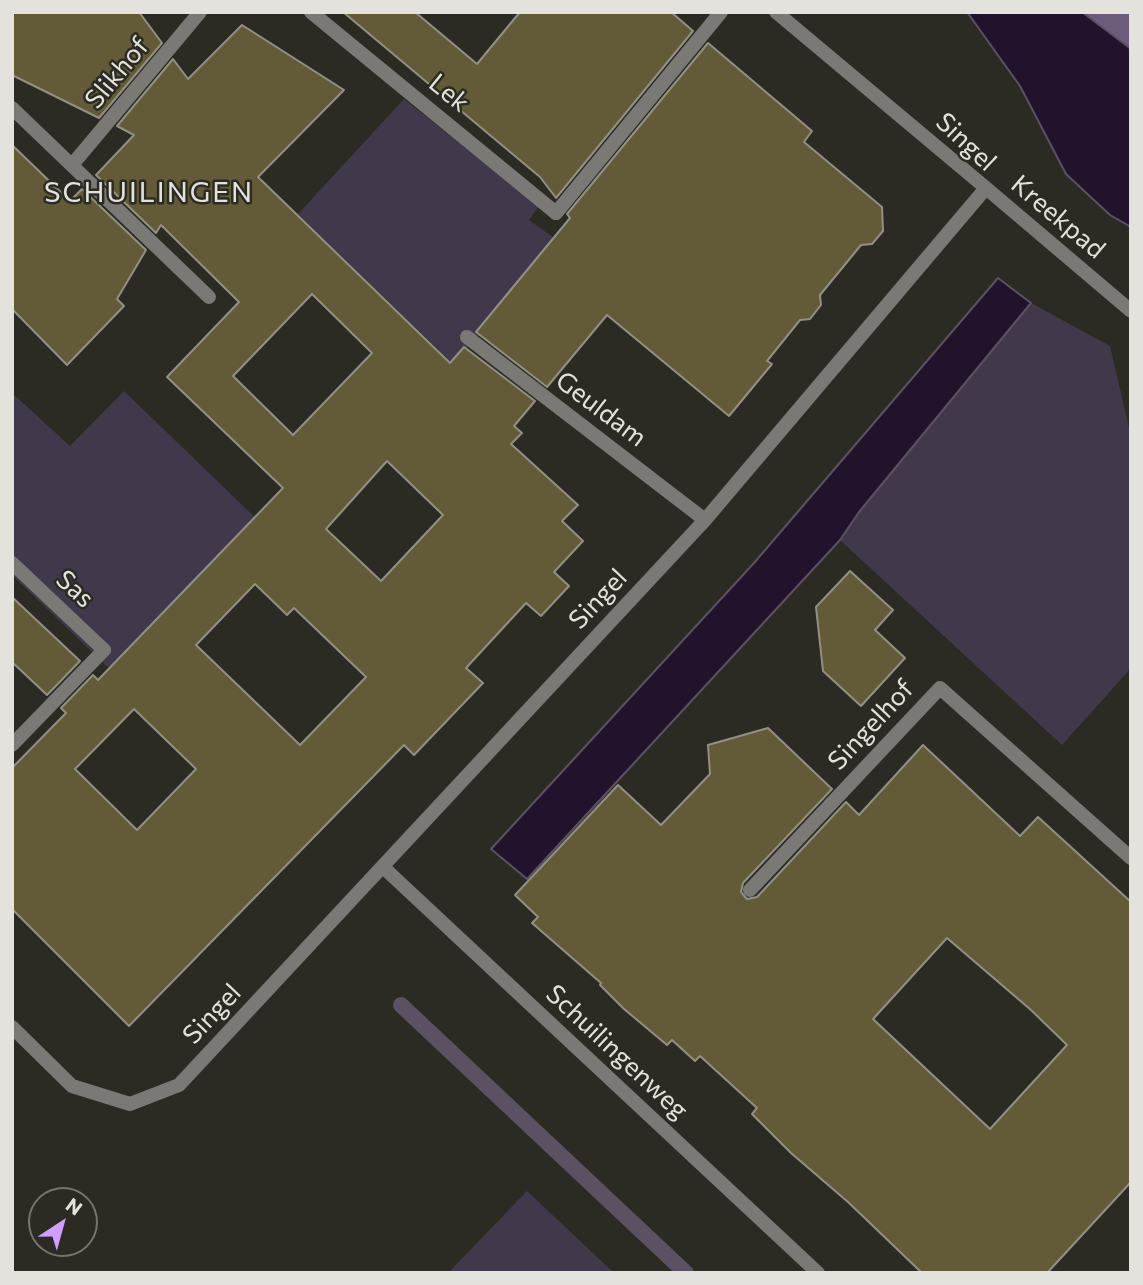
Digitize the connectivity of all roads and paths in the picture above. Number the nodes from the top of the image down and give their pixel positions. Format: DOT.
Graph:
graph roads {
  1 [pos="200,12"];
  2 [pos="311,12"];
  3 [pos="721,12"];
  4 [pos="776,12"];
  5 [pos="12,108"];
  6 [pos="72,165"];
  7 [pos="986,188"];
  8 [pos="209,297"];
  9 [pos="1131,311"];
  10 [pos="467,337"];
  11 [pos="705,520"];
  12 [pos="12,563"];
  13 [pos="12,745"];
  14 [pos="1131,858"];
  15 [pos="383,867"];
  16 [pos="750,890"];
  17 [pos="12,1027"];
  18 [pos="818,1273"];
  1 -- 6 [label="street, Slikhof"];
  2 -- 3 [label="street, Lek"];
  4 -- 7 [label="street, Singel"];
  5 -- 6 [label="street"];
  6 -- 8 [label="street"];
  7 -- 9 [label="street, Kreekpad"];
  7 -- 11 [label="street, Singel"];
  10 -- 11 [label="street, Geuldam"];
  11 -- 15 [label="street, Singel"];
  12 -- 13 [label="street, Sas"];
  14 -- 16 [label="street, Singelhof"];
  15 -- 17 [label="street, Singel"];
  15 -- 18 [label="street, Schuilingenweg"];
}
